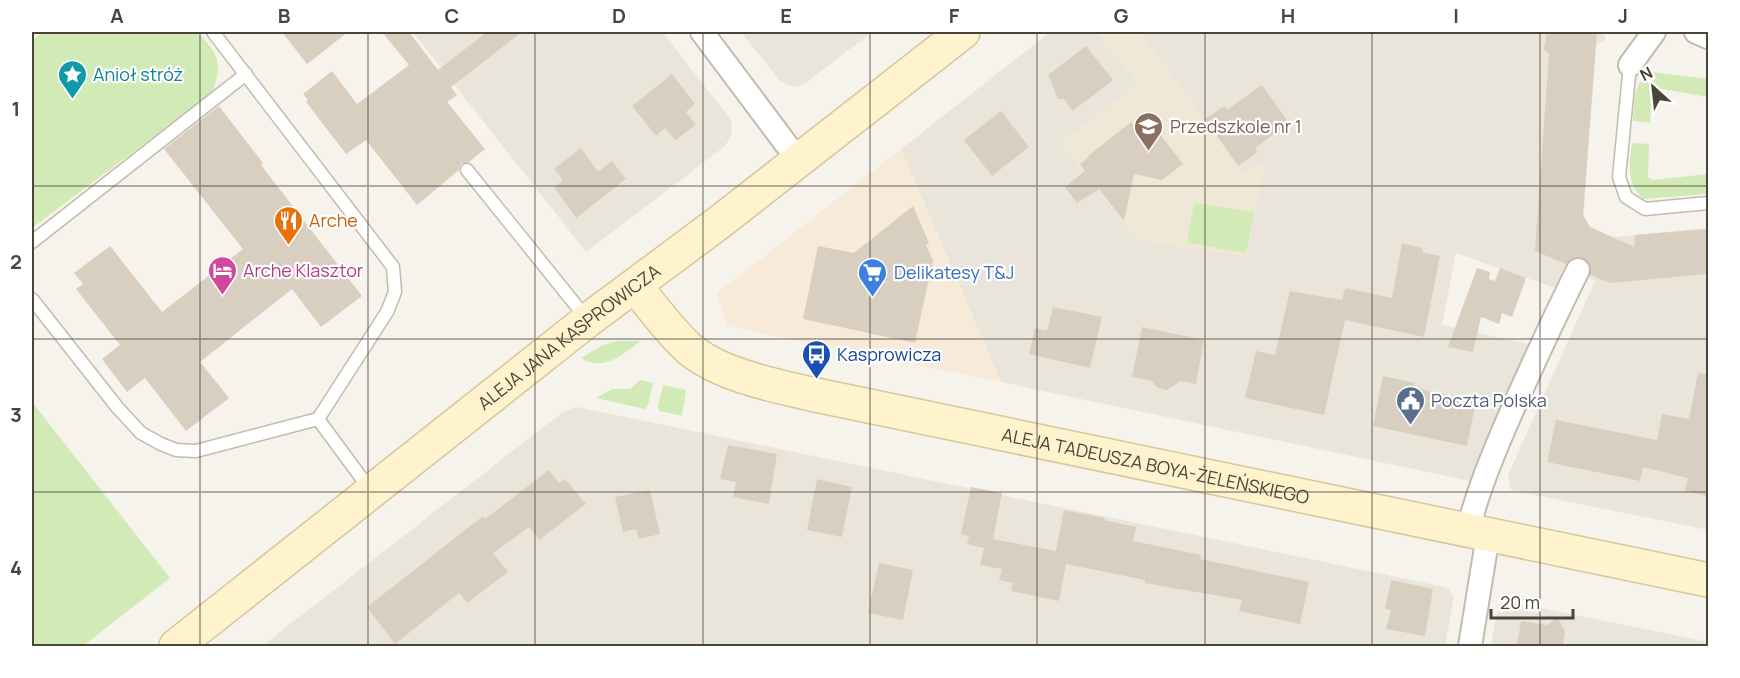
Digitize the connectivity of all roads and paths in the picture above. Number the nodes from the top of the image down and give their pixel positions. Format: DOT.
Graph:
graph roads {
  1 [pos="213,32"];
  2 [pos="702,32"];
  3 [pos="963,32"];
  4 [pos="1654,32"];
  5 [pos="1696,32"];
  6 [pos="1708,37"];
  7 [pos="1630,64"];
  8 [pos="246,74"];
  9 [pos="798,160"];
  10 [pos="466,171"];
  11 [pos="1708,203"];
  12 [pos="32,242"];
  13 [pos="1578,270"];
  14 [pos="635,286"];
  15 [pos="32,299"];
  16 [pos="588,320"];
  17 [pos="318,418"];
  18 [pos="372,492"];
  19 [pos="1478,533"];
  20 [pos="1708,580"];
  21 [pos="176,646"];
  22 [pos="1470,646"];
  1 -- 8 [label="lane"];
  2 -- 9 [label="street"];
  3 -- 9 [label="street, ALEJA JANA KASPROWICZA"];
  4 -- 7 [label="street"];
  5 -- 6 [label="street"];
  7 -- 11 [label="lane"];
  8 -- 12 [label="lane"];
  8 -- 17 [label="lane"];
  9 -- 14 [label="street, ALEJA JANA KASPROWICZA"];
  10 -- 16 [label="lane"];
  13 -- 19 [label="street"];
  14 -- 16 [label="street, ALEJA JANA KASPROWICZA"];
  14 -- 19 [label="street, ALEJA TADEUSZA BOYA-ŻELEŃSKIEGO"];
  15 -- 17 [label="lane"];
  16 -- 18 [label="street, ALEJA JANA KASPROWICZA"];
  17 -- 18 [label="lane"];
  18 -- 21 [label="street, ALEJA JANA KASPROWICZA"];
  19 -- 20 [label="street, ALEJA TADEUSZA BOYA-ŻELEŃSKIEGO"];
  19 -- 22 [label="street"];
}
